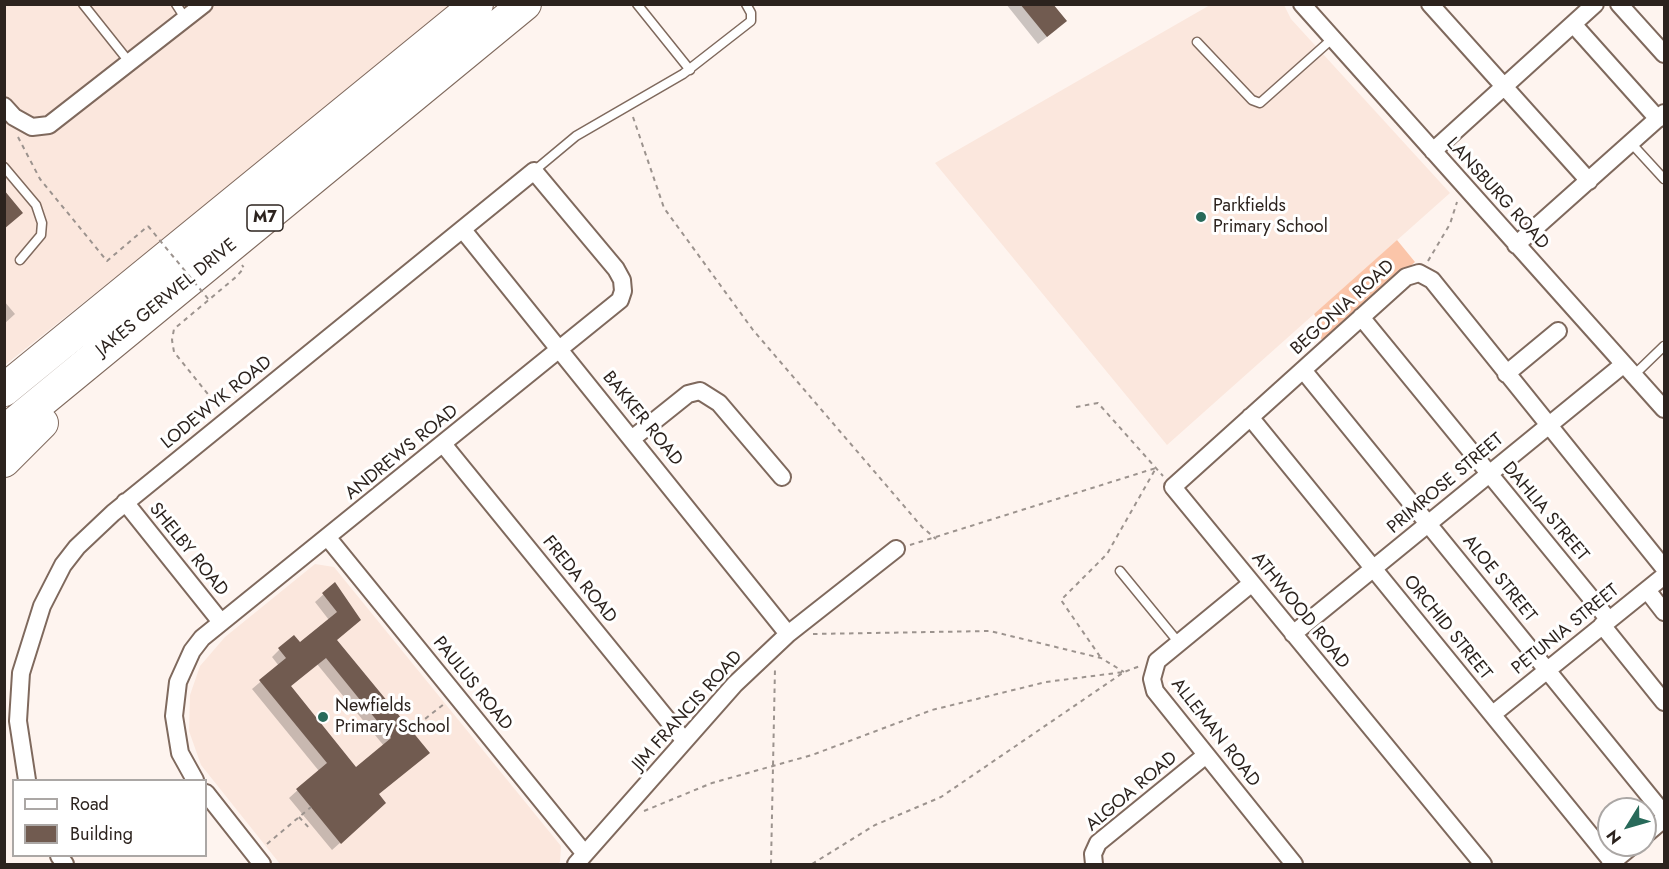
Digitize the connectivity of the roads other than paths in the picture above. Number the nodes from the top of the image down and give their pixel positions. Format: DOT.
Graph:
graph roads {
  1 [pos="82,4"];
  2 [pos="204,4"];
  3 [pos="477,4"];
  4 [pos="525,4"];
  5 [pos="637,4"];
  6 [pos="746,4"];
  7 [pos="1302,4"];
  8 [pos="1430,4"];
  9 [pos="1595,4"];
  10 [pos="1619,4"];
  11 [pos="180,11"];
  12 [pos="1573,24"];
  13 [pos="1332,39"];
  14 [pos="1197,42"];
  15 [pos="1665,54"];
  16 [pos="130,63"];
  17 [pos="690,70"];
  18 [pos="1505,87"];
  19 [pos="4,106"];
  20 [pos="1661,116"];
  21 [pos="1631,143"];
  22 [pos="1433,151"];
  23 [pos="4,167"];
  24 [pos="534,171"];
  25 [pos="1665,179"];
  26 [pos="1588,181"];
  27 [pos="463,230"];
  28 [pos="1516,245"];
  29 [pos="20,260"];
  30 [pos="180,288"];
  31 [pos="102,310"];
  32 [pos="1361,317"];
  33 [pos="1558,331"];
  34 [pos="1665,346"];
  35 [pos="560,350"];
  36 [pos="1303,370"];
  37 [pos="1629,370"];
  38 [pos="4,374"];
  39 [pos="1506,374"];
  40 [pos="4,390"];
  41 [pos="1665,408"];
  42 [pos="1250,417"];
  43 [pos="1547,426"];
  44 [pos="4,432"];
  45 [pos="633,438"];
  46 [pos="443,444"];
  47 [pos="4,461"];
  48 [pos="1488,473"];
  49 [pos="782,477"];
  50 [pos="1173,487"];
  51 [pos="125,502"];
  52 [pos="1429,523"];
  53 [pos="328,538"];
  54 [pos="896,549"];
  55 [pos="1665,568"];
  56 [pos="1374,569"];
  57 [pos="1120,571"];
  58 [pos="1665,576"];
  59 [pos="1252,583"];
  60 [pos="1647,590"];
  61 [pos="1665,612"];
  62 [pos="221,622"];
  63 [pos="1606,622"];
  64 [pos="788,634"];
  65 [pos="1293,634"];
  66 [pos="1179,643"];
  67 [pos="1547,669"];
  68 [pos="1665,702"];
  69 [pos="1493,714"];
  70 [pos="684,740"];
  71 [pos="1206,755"];
  72 [pos="27,779"];
  73 [pos="194,779"];
  74 [pos="207,794"];
  75 [pos="1665,814"];
  76 [pos="258,859"];
  77 [pos="581,859"];
  78 [pos="1094,864"];
  79 [pos="1294,864"];
  80 [pos="1483,864"];
  81 [pos="1612,864"];
  1 -- 16 [label="lane"];
  2 -- 11 [label="street"];
  3 -- 31 [label="highway, JAKES GERWEL DRIVE / M7"];
  4 -- 30 [label="highway, JAKES GERWEL DRIVE / M7"];
  5 -- 17 [label="lane"];
  6 -- 17 [label="lane, LODEWYK ROAD"];
  7 -- 13 [label="street, LANSBURG ROAD"];
  8 -- 18 [label="street"];
  9 -- 12 [label="street"];
  10 -- 15 [label="street"];
  11 -- 16 [label="street"];
  12 -- 18 [label="street"];
  12 -- 20 [label="street"];
  13 -- 14 [label="lane"];
  13 -- 22 [label="street, LANSBURG ROAD"];
  16 -- 19 [label="street"];
  17 -- 24 [label="lane, LODEWYK ROAD"];
  18 -- 22 [label="street"];
  18 -- 26 [label="street"];
  20 -- 21 [label="street"];
  21 -- 25 [label="lane"];
  21 -- 26 [label="street"];
  22 -- 28 [label="street, LANSBURG ROAD"];
  23 -- 29 [label="lane"];
  24 -- 27 [label="street, LODEWYK ROAD"];
  24 -- 35 [label="street, ANDREWS ROAD"];
  26 -- 28 [label="street"];
  27 -- 35 [label="street, BAKKER ROAD"];
  27 -- 51 [label="street, LODEWYK ROAD"];
  28 -- 37 [label="street, LANSBURG ROAD"];
  30 -- 44 [label="highway, JAKES GERWEL DRIVE / M7"];
  30 -- 47 [label="highway"];
  31 -- 38 [label="highway"];
  31 -- 40 [label="highway, JAKES GERWEL DRIVE / M7"];
  32 -- 36 [label="street, BEGONIA ROAD"];
  32 -- 39 [label="street, BEGONIA ROAD"];
  32 -- 48 [label="street, DAHLIA STREET"];
  33 -- 39 [label="street"];
  34 -- 37 [label="lane"];
  35 -- 45 [label="street, BAKKER ROAD"];
  35 -- 46 [label="street, ANDREWS ROAD"];
  36 -- 42 [label="street, BEGONIA ROAD"];
  36 -- 52 [label="street, ALOE STREET"];
  37 -- 41 [label="street, LANSBURG ROAD"];
  37 -- 43 [label="street, PRIMROSE STREET"];
  39 -- 43 [label="street, BEGONIA ROAD"];
  42 -- 50 [label="street, BEGONIA ROAD"];
  42 -- 56 [label="street, ORCHID STREET"];
  43 -- 48 [label="street, PRIMROSE STREET"];
  43 -- 55 [label="street, BEGONIA ROAD"];
  45 -- 49 [label="street"];
  45 -- 64 [label="street, BAKKER ROAD"];
  46 -- 53 [label="street, ANDREWS ROAD"];
  46 -- 70 [label="street, FREDA ROAD"];
  48 -- 52 [label="street, PRIMROSE STREET"];
  48 -- 63 [label="street, DAHLIA STREET"];
  50 -- 59 [label="street, ATHWOOD ROAD"];
  51 -- 62 [label="street, SHELBY ROAD"];
  51 -- 72 [label="street, LODEWYK ROAD"];
  52 -- 56 [label="street, PRIMROSE STREET"];
  52 -- 67 [label="street, ALOE STREET"];
  53 -- 62 [label="street, ANDREWS ROAD"];
  53 -- 77 [label="street, PAULUS ROAD"];
  54 -- 64 [label="street, JIM FRANCIS ROAD"];
  56 -- 65 [label="street, PRIMROSE STREET"];
  56 -- 69 [label="street, ORCHID STREET"];
  57 -- 66 [label="lane"];
  58 -- 60 [label="street, PETUNIA STREET"];
  59 -- 65 [label="street, ATHWOOD ROAD"];
  59 -- 66 [label="street, ALLEMAN ROAD"];
  60 -- 61 [label="street"];
  60 -- 63 [label="street, PETUNIA STREET"];
  62 -- 73 [label="street, ANDREWS ROAD"];
  63 -- 67 [label="street, PETUNIA STREET"];
  63 -- 68 [label="street, DAHLIA STREET"];
  64 -- 70 [label="street, JIM FRANCIS ROAD"];
  65 -- 80 [label="street, ATHWOOD ROAD"];
  66 -- 71 [label="street, ALLEMAN ROAD"];
  67 -- 69 [label="street, PETUNIA STREET"];
  67 -- 75 [label="street, ALOE STREET"];
  69 -- 81 [label="street, ORCHID STREET"];
  70 -- 77 [label="street, JIM FRANCIS ROAD"];
  71 -- 78 [label="street, ALGOA ROAD"];
  71 -- 79 [label="street, ALLEMAN ROAD"];
  74 -- 76 [label="street"];
}
